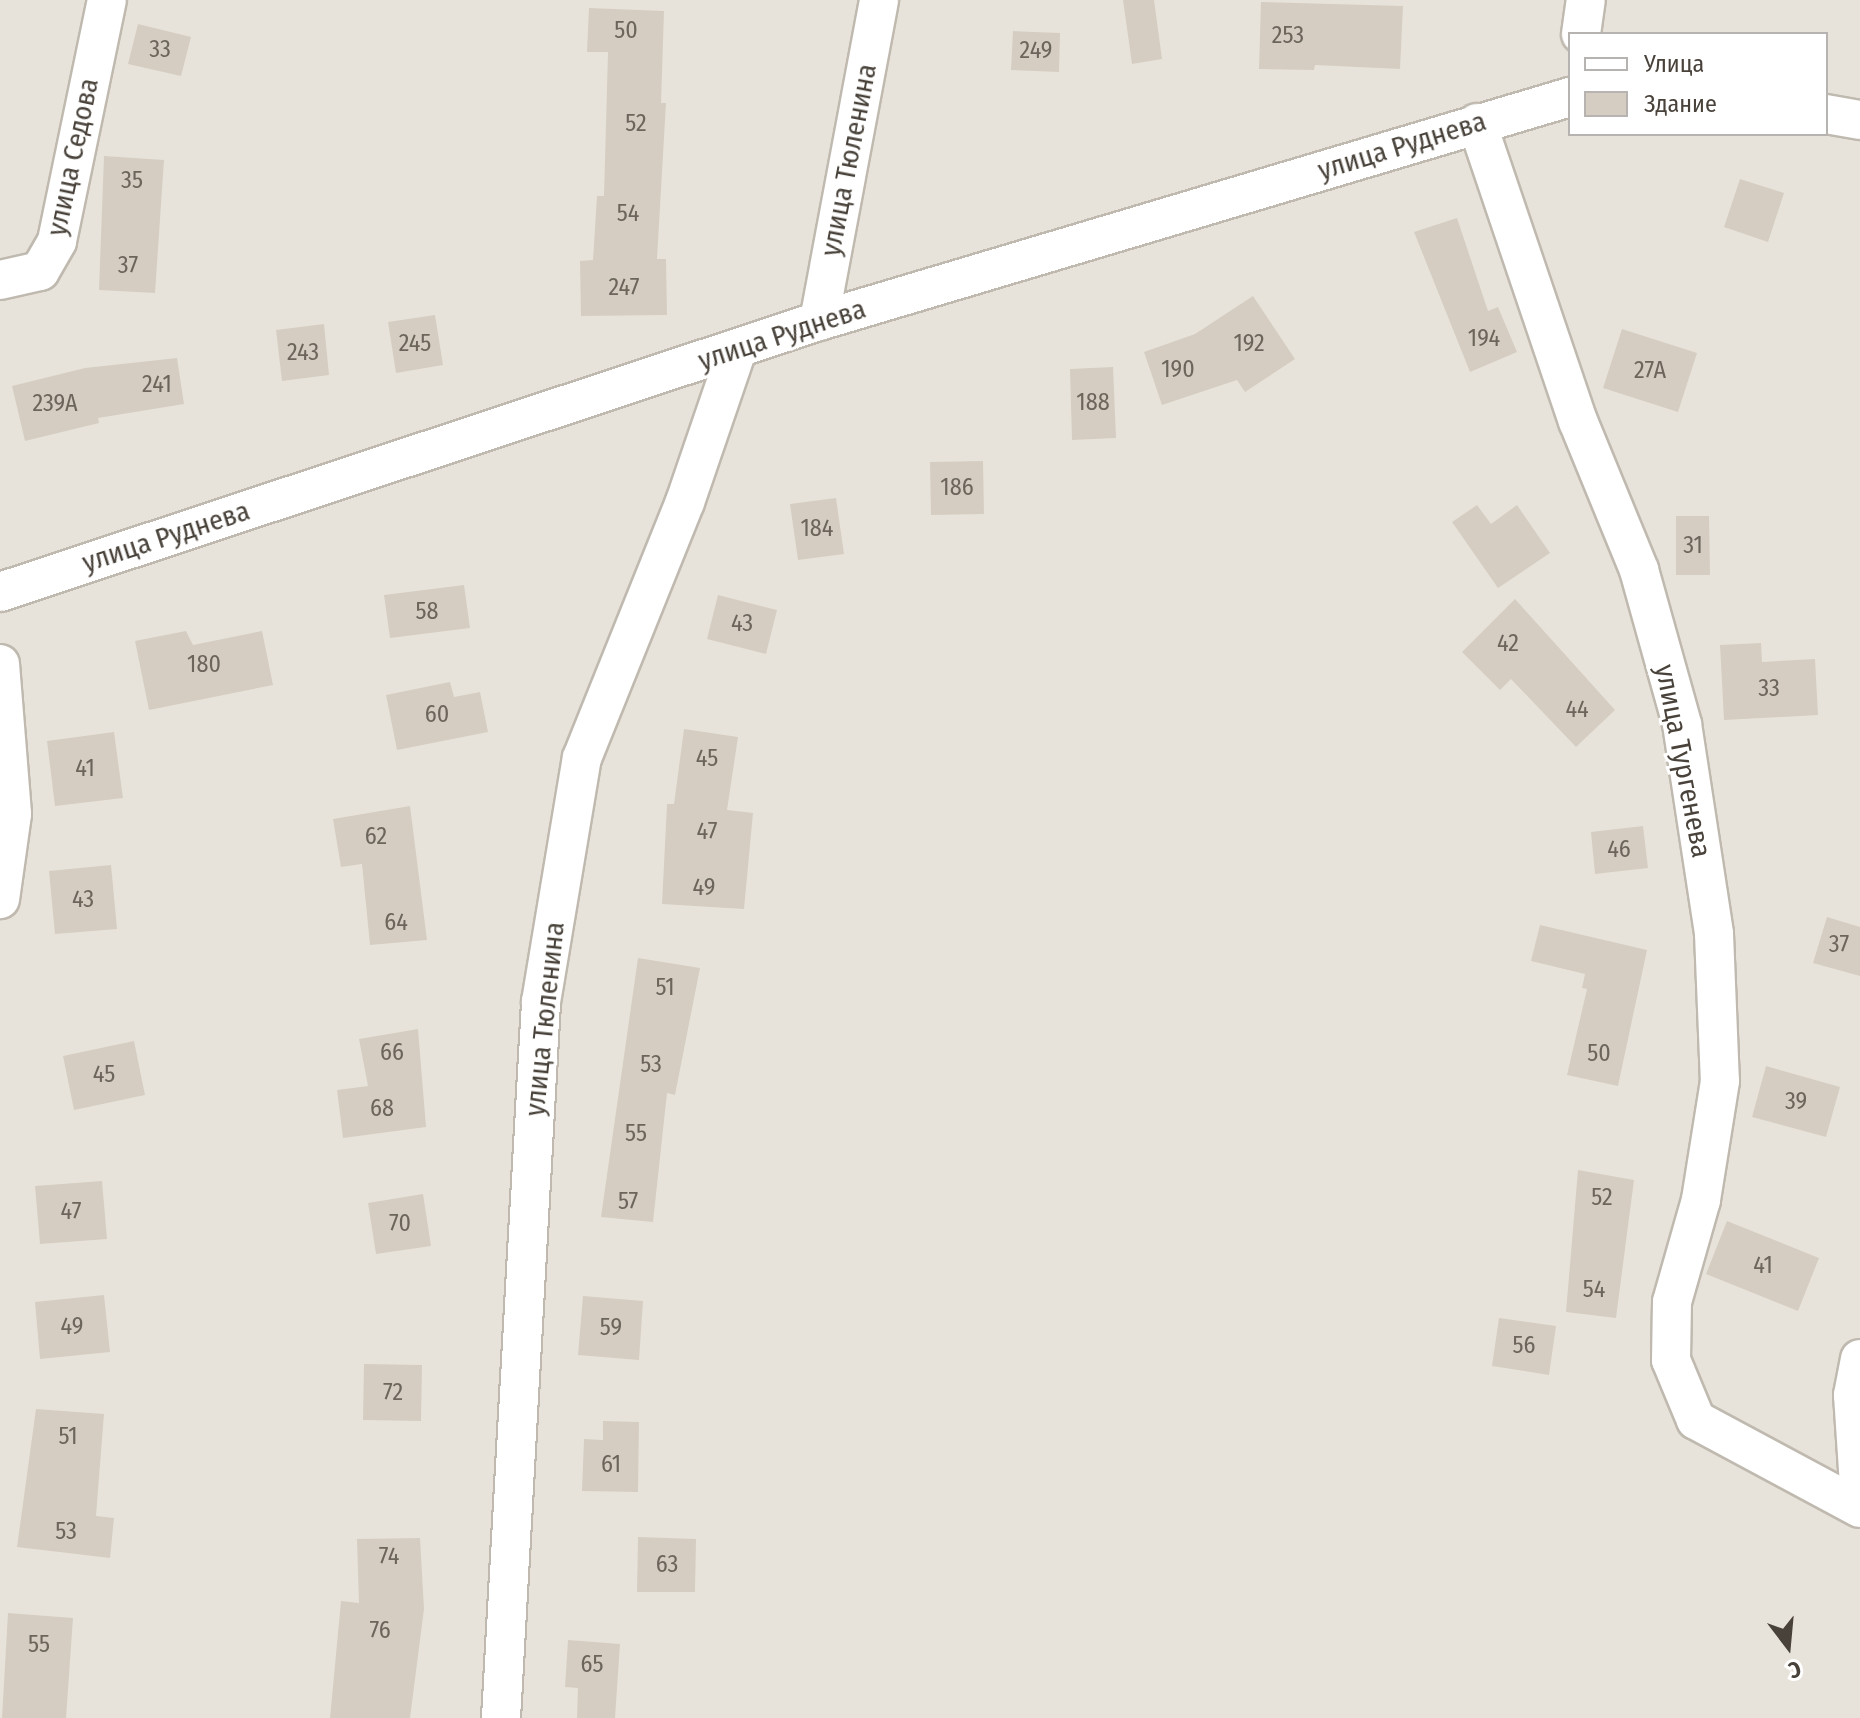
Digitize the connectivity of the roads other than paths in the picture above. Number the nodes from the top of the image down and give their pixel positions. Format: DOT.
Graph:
graph roads {
  1 [pos="107,0"];
  2 [pos="879,0"];
  3 [pos="1586,0"];
  4 [pos="1581,32"];
  5 [pos="1568,98"];
  6 [pos="1828,114"];
  7 [pos="1860,120"];
  8 [pos="1477,123"];
  9 [pos="0,280"];
  10 [pos="819,321"];
  11 [pos="737,350"];
  12 [pos="0,592"];
  13 [pos="0,664"];
  14 [pos="0,899"];
  15 [pos="1860,1359"];
  16 [pos="1860,1500"];
  17 [pos="1860,1508"];
  18 [pos="501,1718"];
  1 -- 9 [label="street, улица Седова"];
  2 -- 10 [label="street, улица Тюленина"];
  3 -- 4 [label="street"];
  5 -- 8 [label="street, улица Руднева"];
  6 -- 7 [label="street"];
  8 -- 10 [label="street, улица Руднева"];
  8 -- 17 [label="street, улица Тургенева"];
  10 -- 11 [label="street, улица Руднева"];
  11 -- 12 [label="street, улица Руднева"];
  11 -- 18 [label="street, улица Тюленина"];
  13 -- 14 [label="street"];
  15 -- 16 [label="street"];
}
